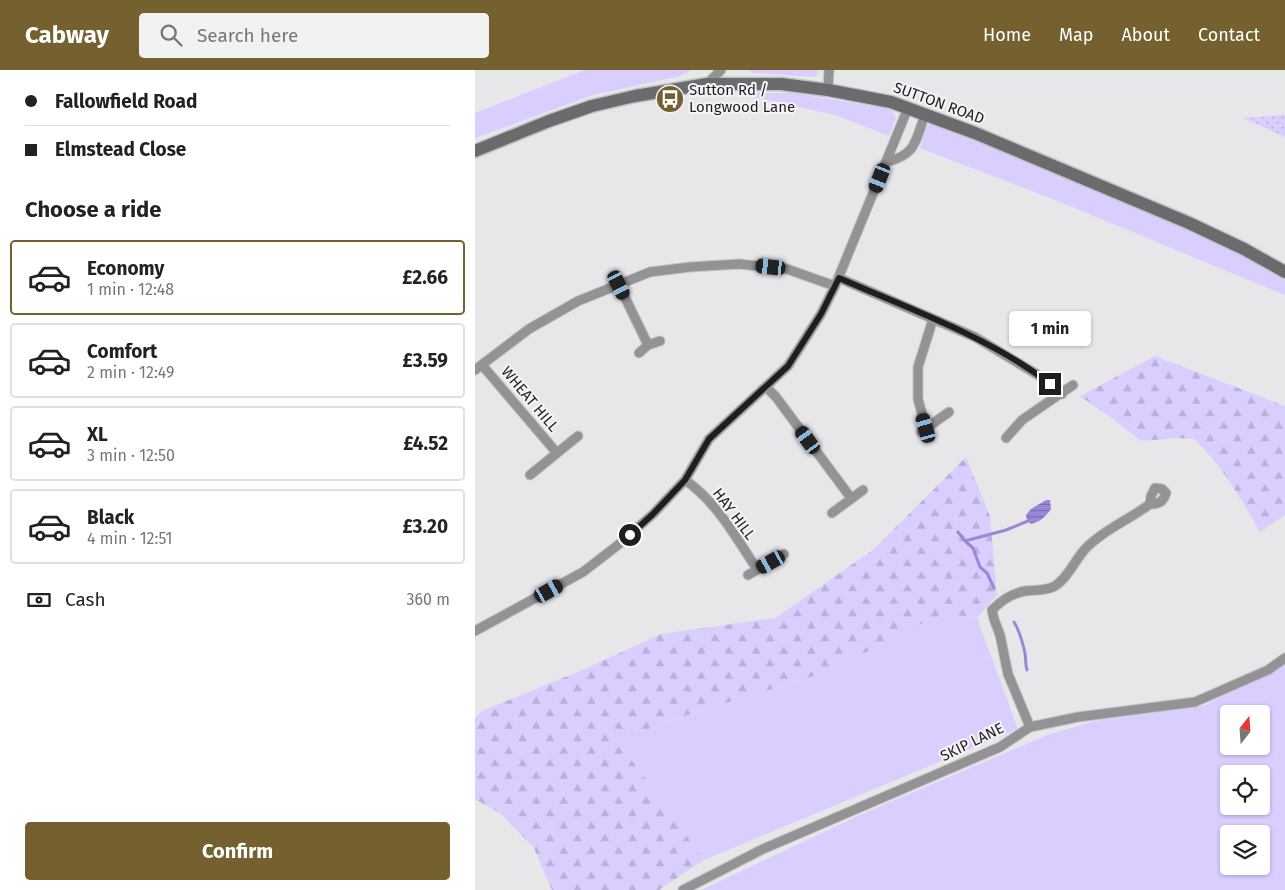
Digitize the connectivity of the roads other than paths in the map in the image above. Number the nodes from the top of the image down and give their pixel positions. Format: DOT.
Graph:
graph roads {
  1 [pos="721,70"];
  2 [pos="829,70"];
  3 [pos="707,84"];
  4 [pos="828,90"];
  5 [pos="908,108"];
  6 [pos="925,115"];
  7 [pos="475,151"];
  8 [pos="887,162"];
  9 [pos="1285,272"];
  10 [pos="837,282"];
  11 [pos="619,285"];
  12 [pos="933,319"];
  13 [pos="660,341"];
  14 [pos="648,345"];
  15 [pos="639,353"];
  16 [pos="479,367"];
  17 [pos="1073,385"];
  18 [pos="766,387"];
  19 [pos="1062,394"];
  20 [pos="949,412"];
  21 [pos="578,436"];
  22 [pos="1006,438"];
  23 [pos="556,452"];
  24 [pos="530,475"];
  25 [pos="685,480"];
  26 [pos="863,490"];
  27 [pos="851,498"];
  28 [pos="1150,504"];
  29 [pos="832,513"];
  30 [pos="784,554"];
  31 [pos="757,569"];
  32 [pos="748,575"];
  33 [pos="475,631"];
  34 [pos="1285,658"];
  35 [pos="1030,726"];
  36 [pos="683,890"];
  1 -- 3 [label="street"];
  2 -- 4 [label="street"];
  3 -- 4 [label="main road, SUTTON ROAD"];
  3 -- 7 [label="main road, SUTTON ROAD"];
  4 -- 5 [label="main road, SUTTON ROAD"];
  5 -- 6 [label="main road, SUTTON ROAD"];
  5 -- 8 [label="street"];
  6 -- 8 [label="street"];
  6 -- 9 [label="main road, SUTTON ROAD"];
  8 -- 10 [label="street"];
  10 -- 11 [label="street"];
  10 -- 12 [label="street"];
  10 -- 18 [label="street"];
  11 -- 14 [label="street"];
  11 -- 16 [label="street"];
  12 -- 19 [label="street"];
  12 -- 20 [label="street"];
  13 -- 14 [label="street"];
  14 -- 15 [label="street"];
  16 -- 23 [label="street, WHEAT HILL"];
  17 -- 19 [label="street"];
  18 -- 25 [label="street"];
  18 -- 27 [label="street"];
  19 -- 22 [label="street"];
  21 -- 23 [label="street, WHEAT HILL"];
  23 -- 24 [label="street, WHEAT HILL"];
  25 -- 31 [label="street, HAY HILL"];
  25 -- 33 [label="street"];
  26 -- 27 [label="street"];
  27 -- 29 [label="street"];
  28 -- 35 [label="street"];
  30 -- 31 [label="street"];
  31 -- 32 [label="street"];
  34 -- 35 [label="street, SKIP LANE"];
  35 -- 36 [label="street, SKIP LANE"];
}
